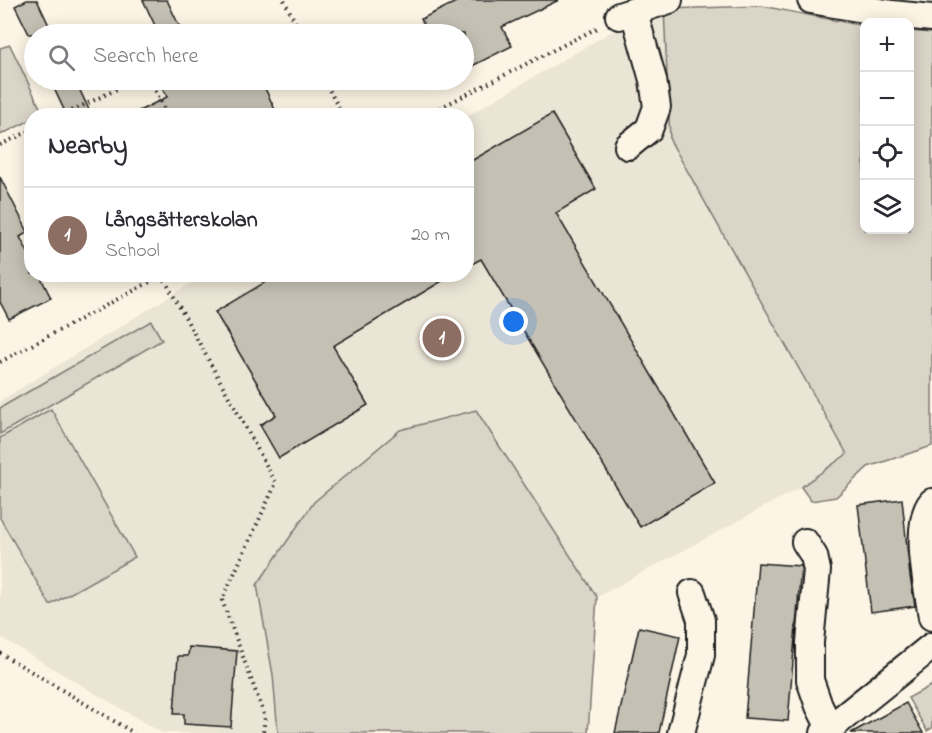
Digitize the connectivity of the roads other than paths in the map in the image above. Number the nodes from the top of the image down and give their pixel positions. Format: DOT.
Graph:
graph roads {
  1 [pos="669,0"];
  2 [pos="811,0"];
  3 [pos="932,18"];
  4 [pos="628,146"];
  5 [pos="932,502"];
  6 [pos="805,542"];
  7 [pos="692,594"];
  8 [pos="932,617"];
  9 [pos="932,646"];
  10 [pos="827,730"];
  11 [pos="681,733"];
  1 -- 4 [label="street"];
  2 -- 3 [label="street"];
  5 -- 8 [label="street"];
  6 -- 10 [label="street"];
  7 -- 11 [label="street"];
  9 -- 10 [label="street"];
}
